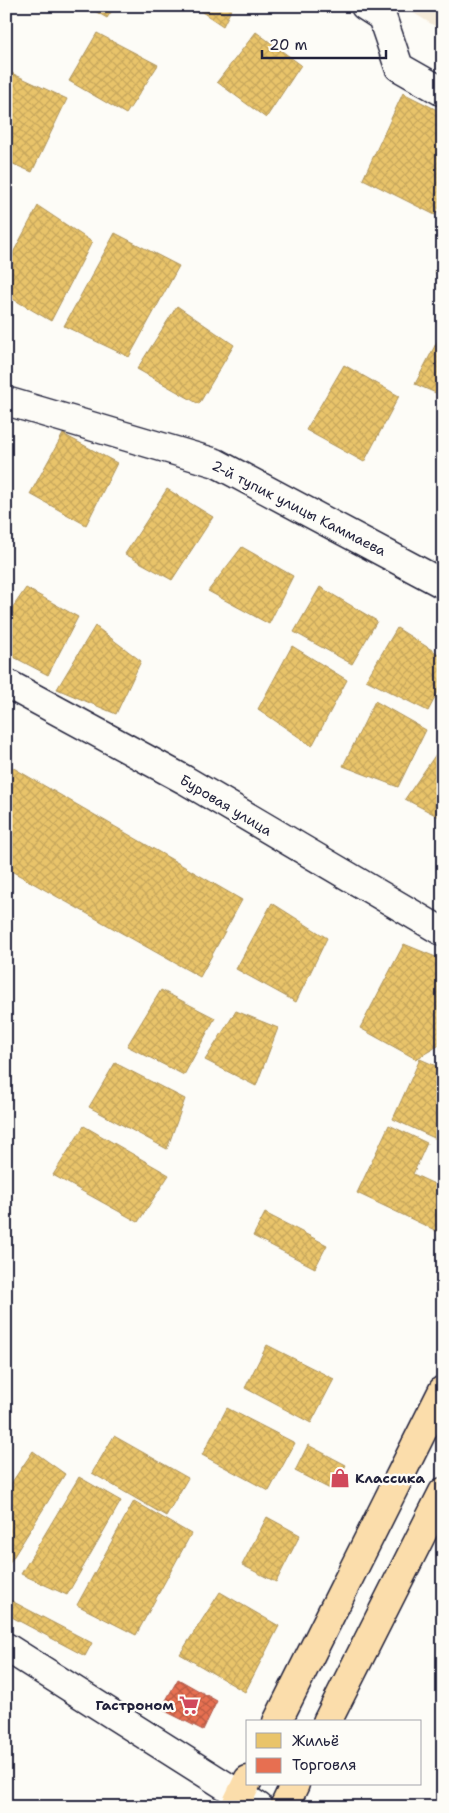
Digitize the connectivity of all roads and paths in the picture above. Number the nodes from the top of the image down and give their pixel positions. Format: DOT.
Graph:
graph roads {
  1 [pos="365,6"];
  2 [pos="443,92"];
  3 [pos="6,402"];
  4 [pos="443,584"];
  5 [pos="6,683"];
  6 [pos="443,932"];
  7 [pos="443,1390"];
  8 [pos="443,1492"];
  9 [pos="6,1647"];
  10 [pos="278,1720"];
  11 [pos="328,1720"];
  12 [pos="294,1786"];
  13 [pos="245,1797"];
  14 [pos="284,1807"];
  1 -- 2 [label="street"];
  3 -- 4 [label="street, 2-й тупик улицы Каммаева"];
  5 -- 6 [label="street, Буровая улица"];
  7 -- 10 [label="main road"];
  8 -- 11 [label="main road"];
  9 -- 13 [label="street"];
  12 -- 14 [label="main road"];
}
